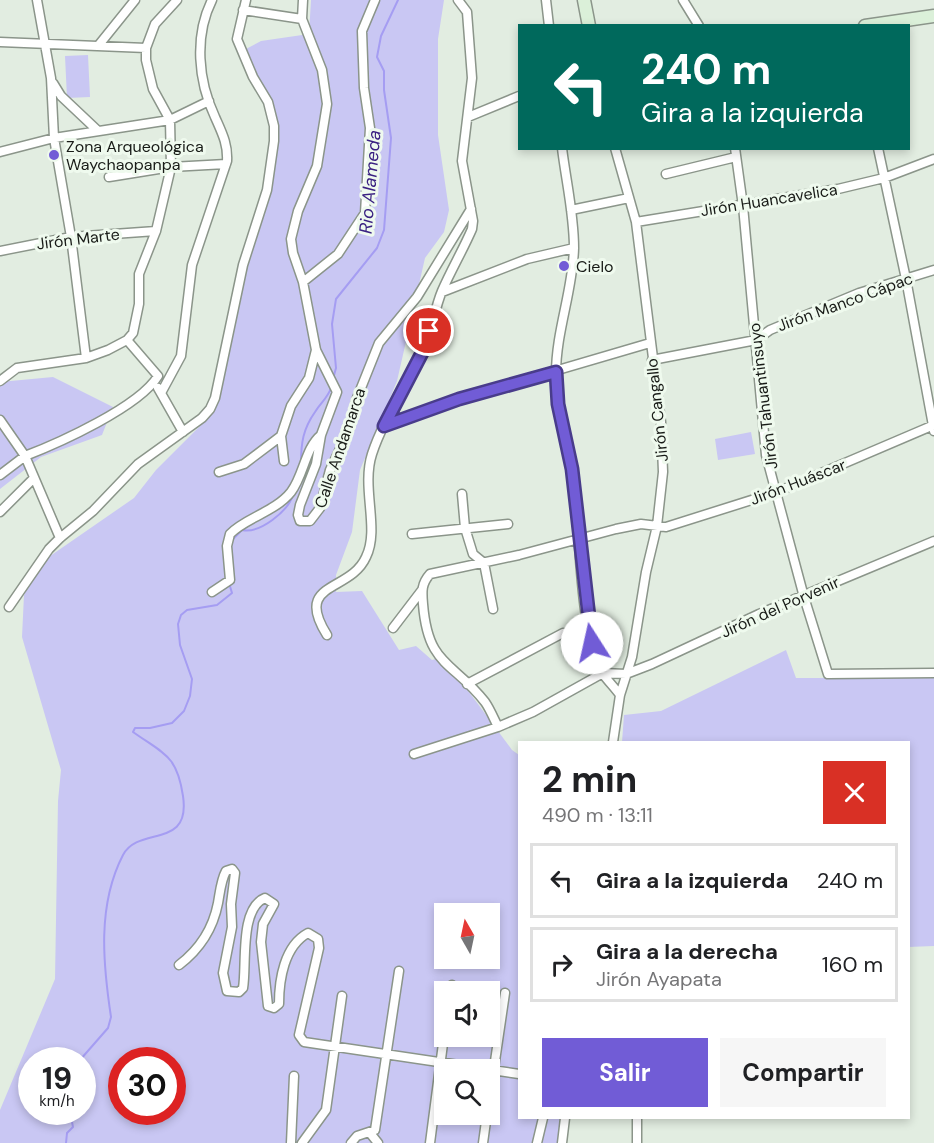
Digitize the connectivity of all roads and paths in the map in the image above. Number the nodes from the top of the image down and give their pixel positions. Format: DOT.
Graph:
graph roads {
  1 [pos="38,0"];
  2 [pos="135,0"];
  3 [pos="177,0"];
  4 [pos="212,0"];
  5 [pos="246,0"];
  6 [pos="303,0"];
  7 [pos="375,0"];
  8 [pos="458,0"];
  9 [pos="546,0"];
  10 [pos="584,0"];
  11 [pos="682,0"];
  12 [pos="243,10"];
  13 [pos="934,16"];
  14 [pos="302,19"];
  15 [pos="549,24"];
  16 [pos="589,24"];
  17 [pos="698,24"];
  18 [pos="879,24"];
  19 [pos="0,42"];
  20 [pos="45,45"];
  21 [pos="98,46"];
  22 [pos="146,48"];
  23 [pos="51,78"];
  24 [pos="518,96"];
  25 [pos="209,101"];
  26 [pos="468,117"];
  27 [pos="170,120"];
  28 [pos="98,130"];
  29 [pos="54,138"];
  30 [pos="562,150"];
  31 [pos="616,150"];
  32 [pos="878,150"];
  33 [pos="0,152"];
  34 [pos="735,153"];
  35 [pos="934,159"];
  36 [pos="226,164"];
  37 [pos="171,167"];
  38 [pos="666,174"];
  39 [pos="109,177"];
  40 [pos="884,178"];
  41 [pos="628,198"];
  42 [pos="743,206"];
  43 [pos="471,209"];
  44 [pos="571,210"];
  45 [pos="636,222"];
  46 [pos="156,231"];
  47 [pos="70,237"];
  48 [pos="574,248"];
  49 [pos="0,251"];
  50 [pos="934,270"];
  51 [pos="906,279"];
  52 [pos="303,282"];
  53 [pos="442,292"];
  54 [pos="127,340"];
  55 [pos="756,340"];
  56 [pos="650,343"];
  57 [pos="316,350"];
  58 [pos="86,358"];
  59 [pos="652,360"];
  60 [pos="556,372"];
  61 [pos="0,381"];
  62 [pos="154,381"];
  63 [pos="161,393"];
  64 [pos="0,420"];
  65 [pos="384,426"];
  66 [pos="934,427"];
  67 [pos="183,432"];
  68 [pos="321,435"];
  69 [pos="281,436"];
  70 [pos="25,456"];
  71 [pos="284,461"];
  72 [pos="219,472"];
  73 [pos="0,475"];
  74 [pos="34,478"];
  75 [pos="777,492"];
  76 [pos="462,494"];
  77 [pos="0,512"];
  78 [pos="508,524"];
  79 [pos="657,525"];
  80 [pos="465,528"];
  81 [pos="412,534"];
  82 [pos="60,538"];
  83 [pos="579,540"];
  84 [pos="934,541"];
  85 [pos="484,563"];
  86 [pos="422,591"];
  87 [pos="212,592"];
  88 [pos="804,597"];
  89 [pos="9,607"];
  90 [pos="493,609"];
  91 [pos="393,628"];
  92 [pos="563,633"];
  93 [pos="327,635"];
  94 [pos="603,673"];
  95 [pos="934,673"];
  96 [pos="626,674"];
  97 [pos="467,684"];
  98 [pos="620,695"];
  99 [pos="498,727"];
  100 [pos="613,741"];
  101 [pos="414,754"];
  102 [pos="179,965"];
  103 [pos="399,971"];
  104 [pos="505,993"];
  105 [pos="342,996"];
  106 [pos="333,1047"];
  107 [pos="385,1055"];
  108 [pos="496,1059"];
  109 [pos="434,1062"];
  110 [pos="500,1071"];
  111 [pos="518,1074"];
  112 [pos="294,1076"];
  113 [pos="434,1114"];
  114 [pos="543,1119"];
  115 [pos="565,1119"];
  116 [pos="637,1119"];
  117 [pos="485,1125"];
  118 [pos="370,1133"];
  119 [pos="291,1143"];
  120 [pos="302,1143"];
  121 [pos="351,1143"];
  122 [pos="378,1143"];
  123 [pos="430,1143"];
  124 [pos="483,1143"];
  125 [pos="537,1143"];
  126 [pos="562,1143"];
  127 [pos="637,1143"];
  1 -- 20 [label="street"];
  2 -- 21 [label="street"];
  3 -- 22 [label="street"];
  4 -- 25 [label="street"];
  5 -- 12 [label="street"];
  6 -- 14 [label="street, Calle Andamarca"];
  7 -- 52 [label="street"];
  8 -- 26 [label="street"];
  9 -- 15 [label="street"];
  10 -- 16 [label="street"];
  11 -- 17 [label="street"];
  12 -- 14 [label="street"];
  12 -- 67 [label="street"];
  13 -- 18 [label="street"];
  14 -- 52 [label="street, Calle Andamarca"];
  19 -- 20 [label="street"];
  20 -- 21 [label="street"];
  20 -- 23 [label="street"];
  21 -- 22 [label="street"];
  22 -- 27 [label="street"];
  23 -- 28 [label="street"];
  23 -- 29 [label="street"];
  24 -- 26 [label="street"];
  25 -- 27 [label="street"];
  25 -- 36 [label="street"];
  26 -- 43 [label="street"];
  27 -- 28 [label="street"];
  27 -- 37 [label="street"];
  28 -- 29 [label="street"];
  29 -- 33 [label="street"];
  29 -- 47 [label="street"];
  30 -- 44 [label="street"];
  31 -- 41 [label="street, Jirón Cangallo"];
  32 -- 40 [label="street"];
  34 -- 38 [label="street"];
  34 -- 42 [label="street, Jirón Tahuantinsuyo"];
  35 -- 40 [label="street, Jirón Huancavelica"];
  36 -- 37 [label="street"];
  36 -- 63 [label="street"];
  37 -- 39 [label="street"];
  37 -- 46 [label="street"];
  40 -- 42 [label="street, Jirón Huancavelica"];
  40 -- 51 [label="street"];
  41 -- 44 [label="street"];
  41 -- 45 [label="street, Jirón Cangallo"];
  42 -- 45 [label="street, Jirón Huancavelica"];
  42 -- 55 [label="street, Jirón Tahuantinsuyo"];
  43 -- 53 [label="street"];
  43 -- 68 [label="street, Calle Andamarca"];
  44 -- 48 [label="street"];
  45 -- 56 [label="street, Jirón Cangallo"];
  46 -- 47 [label="street, Jirón Marte"];
  46 -- 54 [label="street"];
  47 -- 49 [label="street, Jirón Marte"];
  47 -- 58 [label="street"];
  48 -- 53 [label="street"];
  48 -- 60 [label="street"];
  50 -- 51 [label="street, Jirón Manco Cápac"];
  51 -- 55 [label="street, Jirón Manco Cápac"];
  51 -- 66 [label="street"];
  52 -- 57 [label="street, Calle Andamarca"];
  53 -- 65 [label="street"];
  54 -- 58 [label="street"];
  54 -- 62 [label="street"];
  55 -- 59 [label="street, Jirón Manco Cápac"];
  55 -- 75 [label="street, Jirón Tahuantinsuyo"];
  56 -- 59 [label="street, Jirón Cangallo"];
  56 -- 60 [label="street"];
  57 -- 68 [label="street, Calle Andamarca"];
  57 -- 69 [label="street"];
  58 -- 61 [label="street"];
  59 -- 79 [label="street, Jirón Cangallo"];
  60 -- 65 [label="street"];
  60 -- 83 [label="street"];
  62 -- 63 [label="street"];
  62 -- 70 [label="street"];
  63 -- 67 [label="street"];
  64 -- 70 [label="street"];
  65 -- 93 [label="street"];
  66 -- 75 [label="street, Jirón Huáscar"];
  67 -- 82 [label="street"];
  68 -- 87 [label="street"];
  69 -- 71 [label="street"];
  69 -- 72 [label="street"];
  70 -- 73 [label="street"];
  70 -- 74 [label="street"];
  74 -- 77 [label="street"];
  74 -- 82 [label="street"];
  75 -- 79 [label="street, Jirón Huáscar"];
  75 -- 88 [label="street, Jirón Tahuantinsuyo"];
  76 -- 80 [label="street"];
  78 -- 80 [label="street"];
  79 -- 83 [label="street, Jirón Huáscar"];
  79 -- 96 [label="street, Jirón Cangallo"];
  80 -- 81 [label="street"];
  80 -- 85 [label="street"];
  82 -- 89 [label="street"];
  83 -- 85 [label="street, Jirón Huáscar"];
  83 -- 94 [label="street"];
  84 -- 88 [label="street, Jirón del Porvenir"];
  85 -- 86 [label="street, Jirón Huáscar"];
  85 -- 90 [label="street"];
  86 -- 91 [label="street"];
  86 -- 97 [label="street"];
  88 -- 95 [label="street, Jirón Tahuantinsuyo"];
  88 -- 96 [label="street, Jirón del Porvenir"];
  92 -- 97 [label="street"];
  94 -- 96 [label="street"];
  94 -- 98 [label="street"];
  94 -- 99 [label="street"];
  96 -- 98 [label="street, Jirón Cangallo"];
  97 -- 99 [label="street"];
  98 -- 100 [label="street, Jirón Cangallo"];
  99 -- 101 [label="street"];
  102 -- 106 [label="street"];
  103 -- 107 [label="street"];
  104 -- 108 [label="street"];
  105 -- 106 [label="street"];
  106 -- 107 [label="street"];
  106 -- 120 [label="street"];
  107 -- 109 [label="street"];
  107 -- 118 [label="street"];
  110 -- 111 [label="street"];
  112 -- 119 [label="street"];
  113 -- 123 [label="street"];
  114 -- 125 [label="street"];
  115 -- 126 [label="street"];
  116 -- 127 [label="street"];
  117 -- 124 [label="street"];
  118 -- 121 [label="street"];
  118 -- 122 [label="street"];
}
